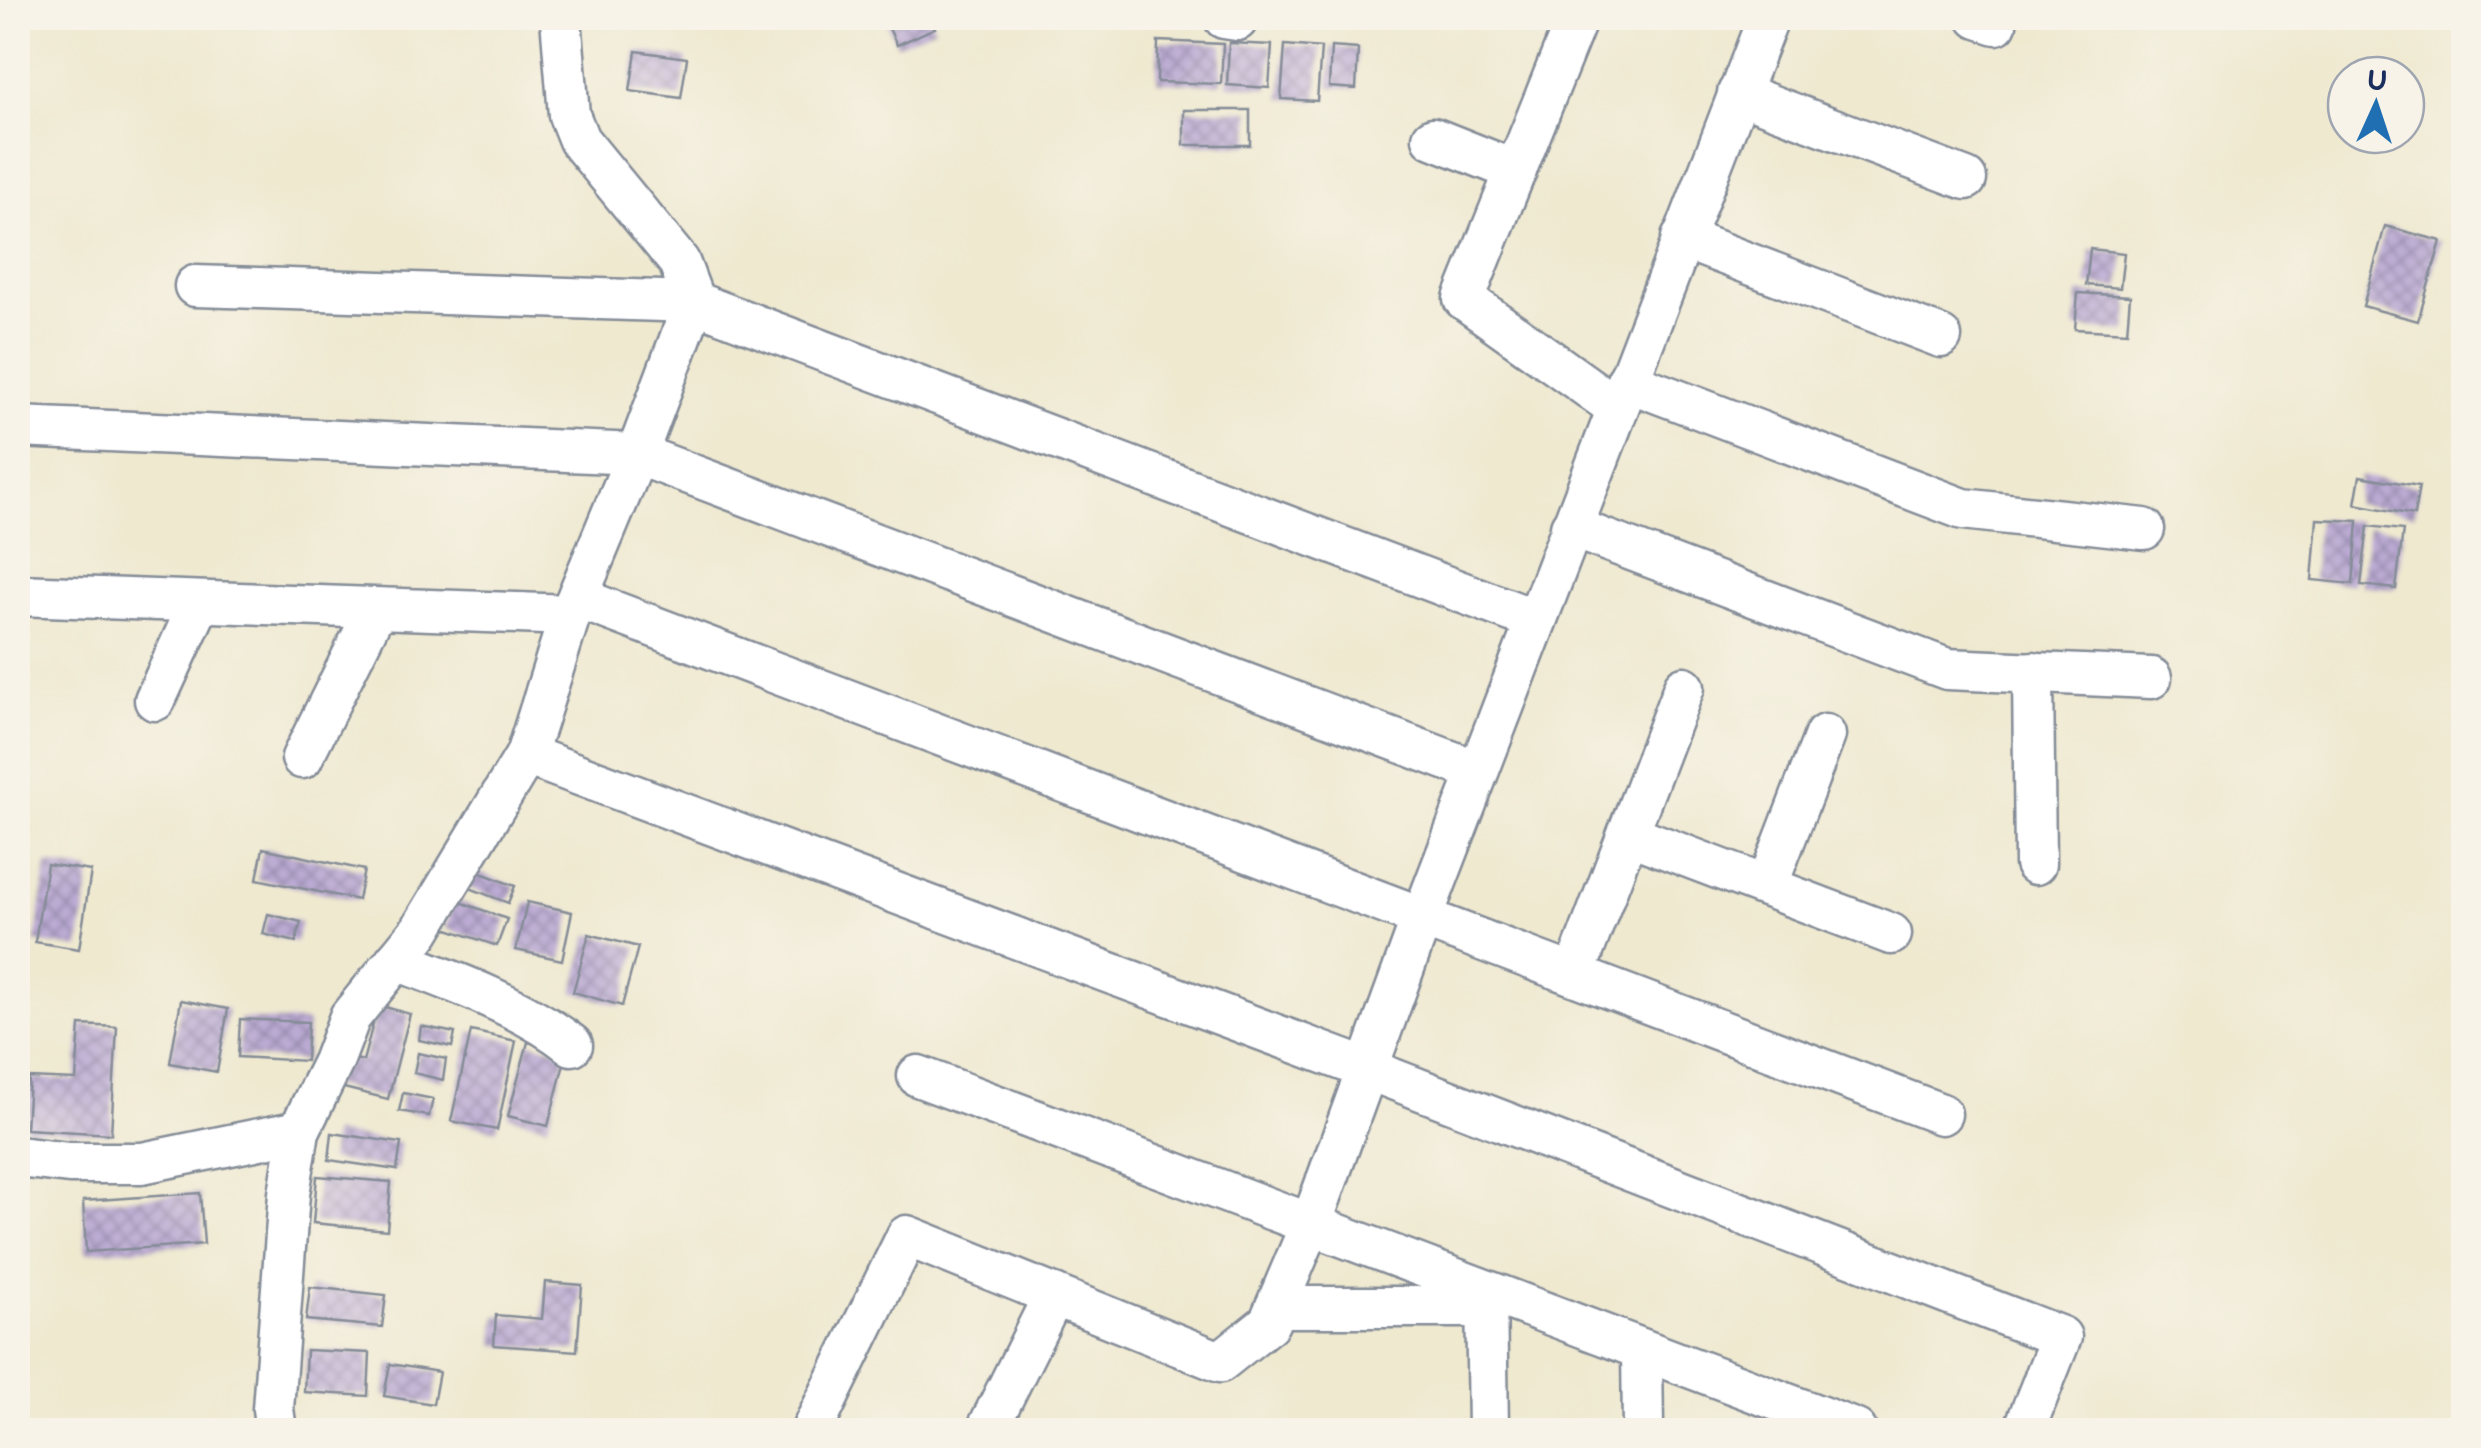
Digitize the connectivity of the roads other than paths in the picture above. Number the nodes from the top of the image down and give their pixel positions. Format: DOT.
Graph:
graph roads {
  1 [pos="561,18"];
  2 [pos="1768,18"];
  3 [pos="1978,18"];
  4 [pos="1997,18"];
  5 [pos="1569,20"];
  6 [pos="1738,93"];
  7 [pos="1433,138"];
  8 [pos="1516,171"];
  9 [pos="1966,179"];
  10 [pos="1682,238"];
  11 [pos="195,286"];
  12 [pos="694,302"];
  13 [pos="1941,336"];
  14 [pos="1622,395"];
  15 [pos="18,427"];
  16 [pos="637,454"];
  17 [pos="1571,527"];
  18 [pos="2144,529"];
  19 [pos="18,595"];
  20 [pos="200,602"];
  21 [pos="574,606"];
  22 [pos="376,608"];
  23 [pos="1536,620"];
  24 [pos="2033,672"];
  25 [pos="2150,678"];
  26 [pos="1684,687"];
  27 [pos="155,700"];
  28 [pos="1826,735"];
  29 [pos="526,754"];
  30 [pos="302,758"];
  31 [pos="1478,771"];
  32 [pos="1628,834"];
  33 [pos="2035,864"];
  34 [pos="1768,886"];
  35 [pos="1422,918"];
  36 [pos="1891,934"];
  37 [pos="396,960"];
  38 [pos="1574,975"];
  39 [pos="572,1045"];
  40 [pos="1367,1069"];
  41 [pos="918,1076"];
  42 [pos="1941,1114"];
  43 [pos="299,1131"];
  44 [pos="18,1157"];
  45 [pos="1311,1224"];
  46 [pos="1054,1295"];
  47 [pos="1486,1299"];
  48 [pos="1276,1307"];
  49 [pos="1642,1351"];
  50 [pos="1805,1421"];
  51 [pos="276,1430"];
  52 [pos="812,1430"];
  53 [pos="988,1430"];
  54 [pos="1488,1430"];
  55 [pos="1643,1430"];
  56 [pos="1856,1430"];
  57 [pos="2024,1430"];
  1 -- 12 [label="street"];
  2 -- 6 [label="street"];
  3 -- 4 [label="street"];
  5 -- 8 [label="street"];
  6 -- 9 [label="street"];
  6 -- 10 [label="street"];
  7 -- 8 [label="street"];
  8 -- 14 [label="street"];
  10 -- 13 [label="street"];
  10 -- 14 [label="street"];
  11 -- 12 [label="street"];
  12 -- 16 [label="street"];
  12 -- 23 [label="street"];
  14 -- 17 [label="street"];
  14 -- 18 [label="street"];
  15 -- 16 [label="street"];
  16 -- 21 [label="street"];
  16 -- 31 [label="street"];
  17 -- 23 [label="street"];
  17 -- 24 [label="street"];
  19 -- 20 [label="street"];
  20 -- 22 [label="street"];
  20 -- 27 [label="street"];
  21 -- 22 [label="street"];
  21 -- 29 [label="street"];
  21 -- 35 [label="street"];
  22 -- 30 [label="street"];
  23 -- 31 [label="street"];
  24 -- 25 [label="street"];
  24 -- 33 [label="street"];
  26 -- 32 [label="street"];
  28 -- 34 [label="street"];
  29 -- 37 [label="street"];
  29 -- 40 [label="street"];
  31 -- 35 [label="street"];
  32 -- 34 [label="street"];
  32 -- 38 [label="street"];
  34 -- 36 [label="street"];
  35 -- 38 [label="street"];
  35 -- 40 [label="street"];
  37 -- 39 [label="street"];
  37 -- 43 [label="street"];
  38 -- 42 [label="street"];
  40 -- 45 [label="street"];
  40 -- 57 [label="street"];
  41 -- 45 [label="street"];
  43 -- 44 [label="street"];
  43 -- 51 [label="street"];
  45 -- 47 [label="street"];
  45 -- 48 [label="street"];
  46 -- 48 [label="street"];
  46 -- 52 [label="street"];
  46 -- 53 [label="street"];
  47 -- 48 [label="street"];
  47 -- 49 [label="street"];
  47 -- 54 [label="street"];
  49 -- 50 [label="street"];
  49 -- 55 [label="street"];
  50 -- 56 [label="street"];
}
